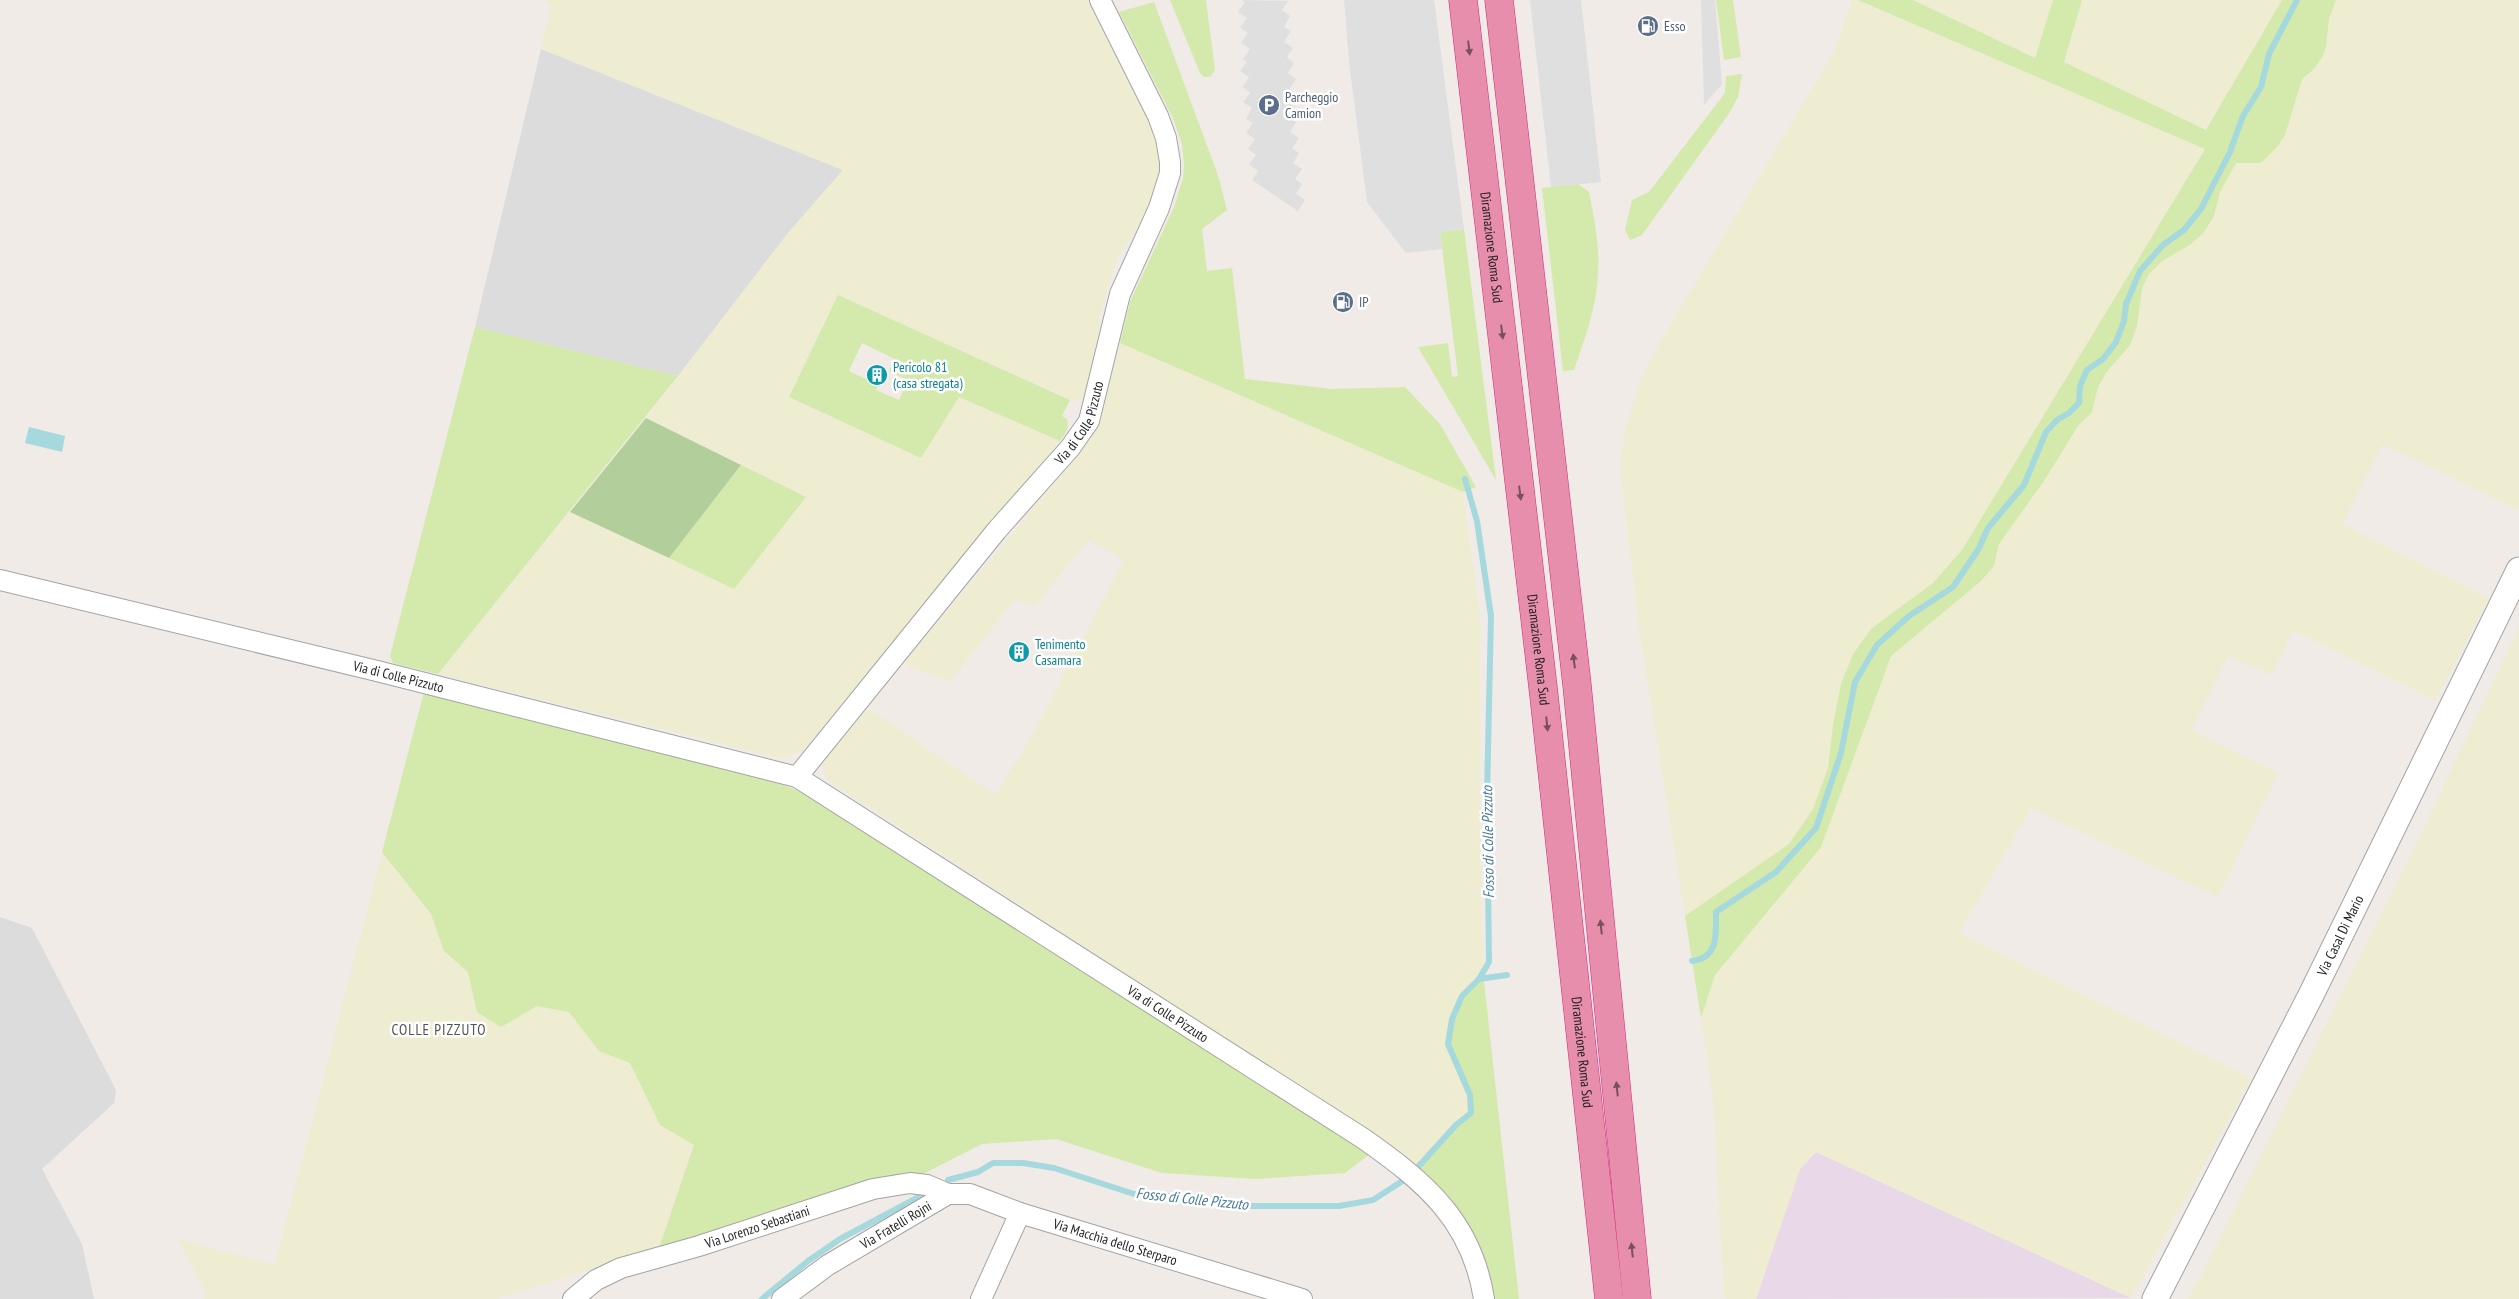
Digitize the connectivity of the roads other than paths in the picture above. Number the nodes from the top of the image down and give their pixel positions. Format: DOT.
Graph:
graph roads {
  1 [pos="1100,0"];
  2 [pos="1463,0"];
  3 [pos="1499,0"];
  4 [pos="2519,570"];
  5 [pos="0,580"];
  6 [pos="797,777"];
  7 [pos="948,1194"];
  8 [pos="1020,1212"];
  9 [pos="573,1299"];
  10 [pos="782,1299"];
  11 [pos="981,1299"];
  12 [pos="1302,1299"];
  13 [pos="1484,1299"];
  14 [pos="1609,1299"];
  15 [pos="1637,1299"];
  16 [pos="2155,1299"];
  1 -- 6 [label="street, Via di Colle Pizzuto"];
  2 -- 14 [label="highway, Diramazione Roma Sud, one-way"];
  15 -- 3 [label="highway, one-way"];
  4 -- 16 [label="street, Via Casal Di Mario"];
  5 -- 6 [label="street, Via di Colle Pizzuto"];
  6 -- 13 [label="street, Via di Colle Pizzuto"];
  7 -- 8 [label="street"];
  7 -- 9 [label="street, Via Lorenzo Sebastiani"];
  7 -- 10 [label="street, Via Fratelli Rojni"];
  8 -- 11 [label="street"];
  8 -- 12 [label="street, Via Macchia dello Sterparo"];
}
